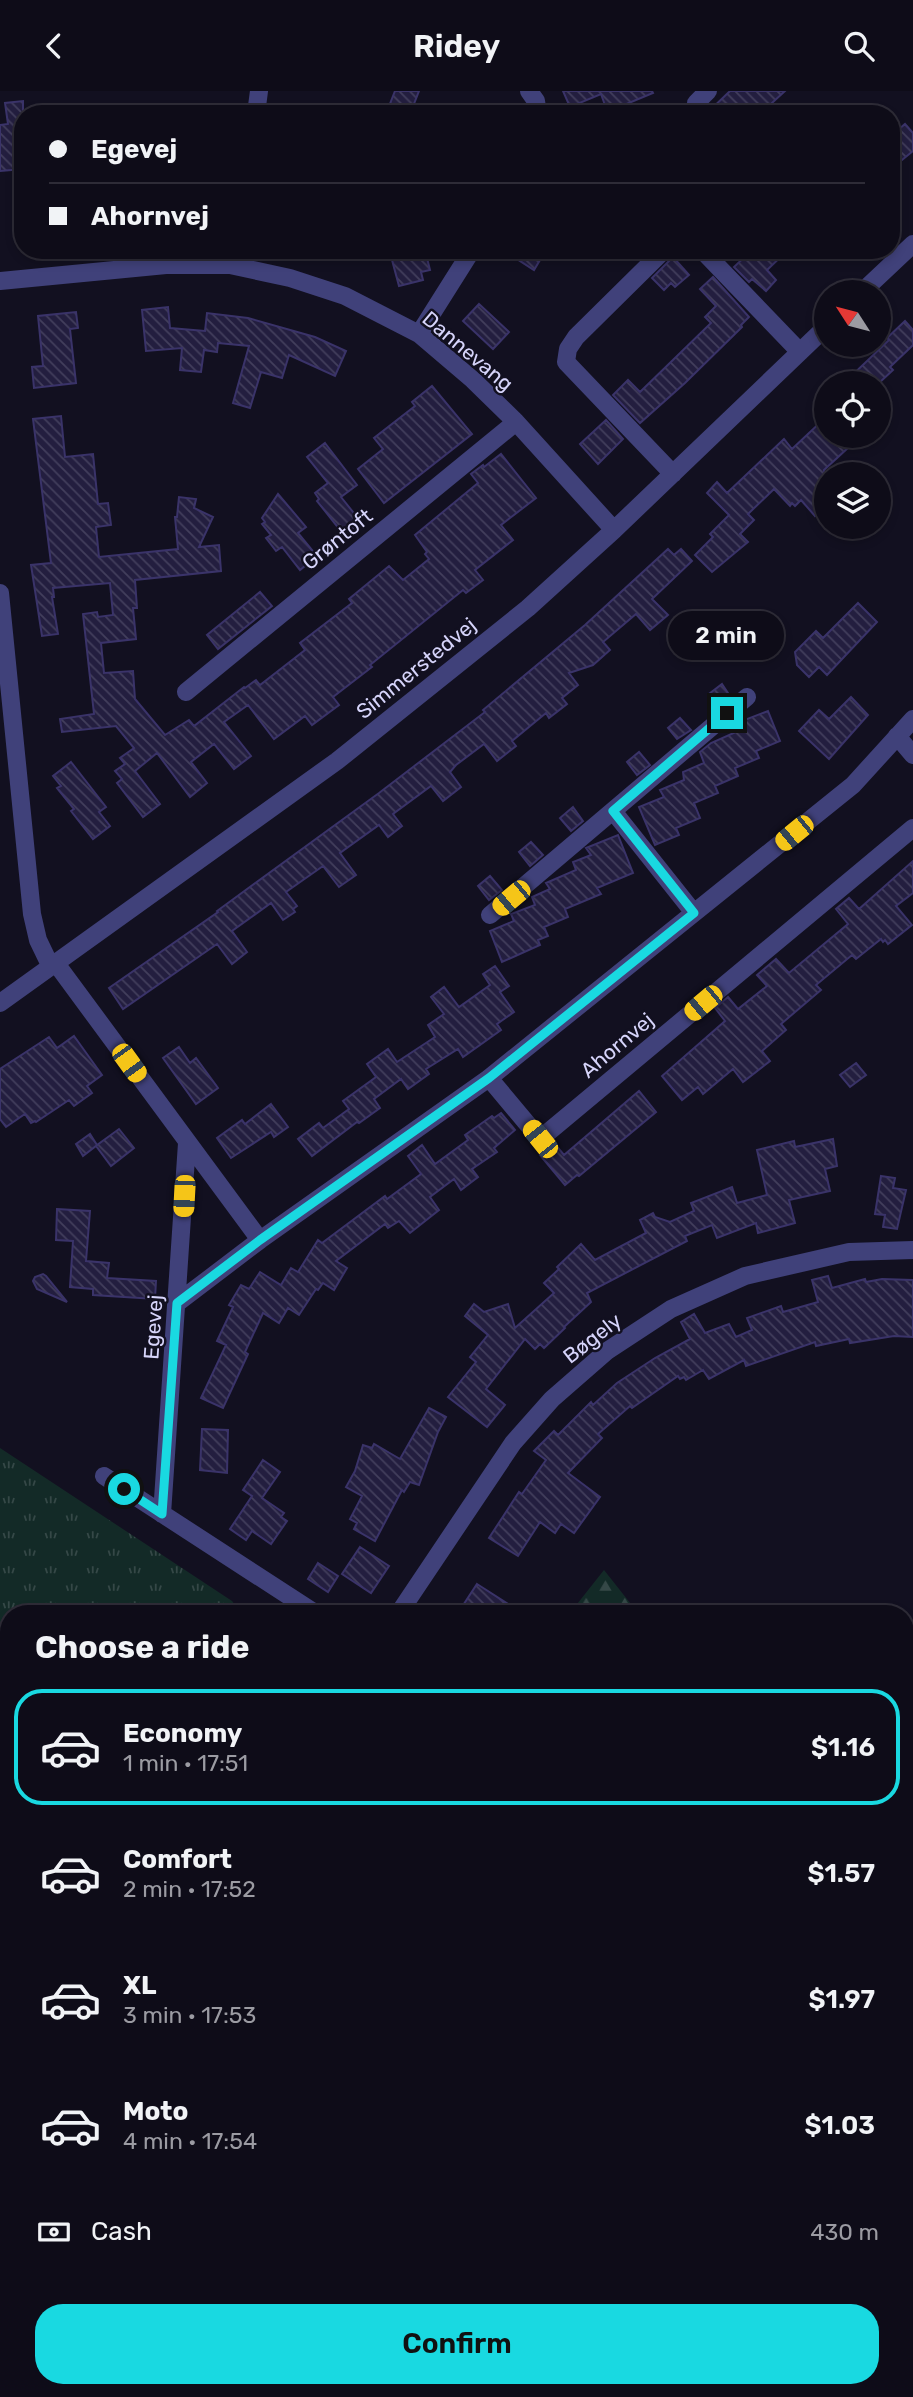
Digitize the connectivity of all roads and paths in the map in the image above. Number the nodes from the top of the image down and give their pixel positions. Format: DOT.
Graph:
graph roads {
  1 [pos="913,244"];
  2 [pos="900,256"];
  3 [pos="222,259"];
  4 [pos="234,259"];
  5 [pos="466,259"];
  6 [pos="655,259"];
  7 [pos="711,259"];
  8 [pos="897,259"];
  9 [pos="875,280"];
  10 [pos="0,281"];
  11 [pos="419,334"];
  12 [pos="814,339"];
  13 [pos="800,352"];
  14 [pos="516,422"];
  15 [pos="673,474"];
  16 [pos="614,530"];
  17 [pos="0,593"];
  18 [pos="187,692"];
  19 [pos="747,697"];
  20 [pos="913,719"];
  21 [pos="897,736"];
  22 [pos="8,746"];
  23 [pos="913,755"];
  24 [pos="613,811"];
  25 [pos="913,828"];
  26 [pos="694,913"];
  27 [pos="491,915"];
  28 [pos="53,965"];
  29 [pos="0,1003"];
  30 [pos="489,1078"];
  31 [pos="187,1143"];
  32 [pos="260,1240"];
  33 [pos="913,1250"];
  34 [pos="177,1303"];
  35 [pos="104,1476"];
  36 [pos="162,1514"];
  37 [pos="303,1605"];
  38 [pos="404,1605"];
  1 -- 2 [label="street"];
  3 -- 10 [label="street, Dannevang"];
  4 -- 11 [label="street, Dannevang"];
  5 -- 11 [label="street"];
  6 -- 15 [label="street"];
  7 -- 13 [label="street"];
  8 -- 9 [label="street"];
  11 -- 14 [label="street, Dannevang"];
  12 -- 13 [label="street, Simmerstedvej"];
  13 -- 15 [label="street, Simmerstedvej"];
  14 -- 16 [label="street, Dannevang"];
  14 -- 18 [label="street, Grøntoft"];
  15 -- 16 [label="street, Simmerstedvej"];
  16 -- 28 [label="street, Simmerstedvej"];
  17 -- 22 [label="street"];
  19 -- 24 [label="street"];
  20 -- 21 [label="street"];
  21 -- 23 [label="street"];
  21 -- 26 [label="street"];
  22 -- 28 [label="street"];
  24 -- 26 [label="street"];
  24 -- 27 [label="street"];
  25 -- 30 [label="street, Ahornvej"];
  26 -- 30 [label="street"];
  28 -- 29 [label="street, Simmerstedvej"];
  28 -- 31 [label="street"];
  30 -- 32 [label="street"];
  31 -- 32 [label="street"];
  31 -- 34 [label="street, Egevej"];
  32 -- 34 [label="street"];
  33 -- 38 [label="street, Bøgely"];
  34 -- 36 [label="street, Egevej"];
  35 -- 36 [label="street"];
  36 -- 37 [label="street"];
}
